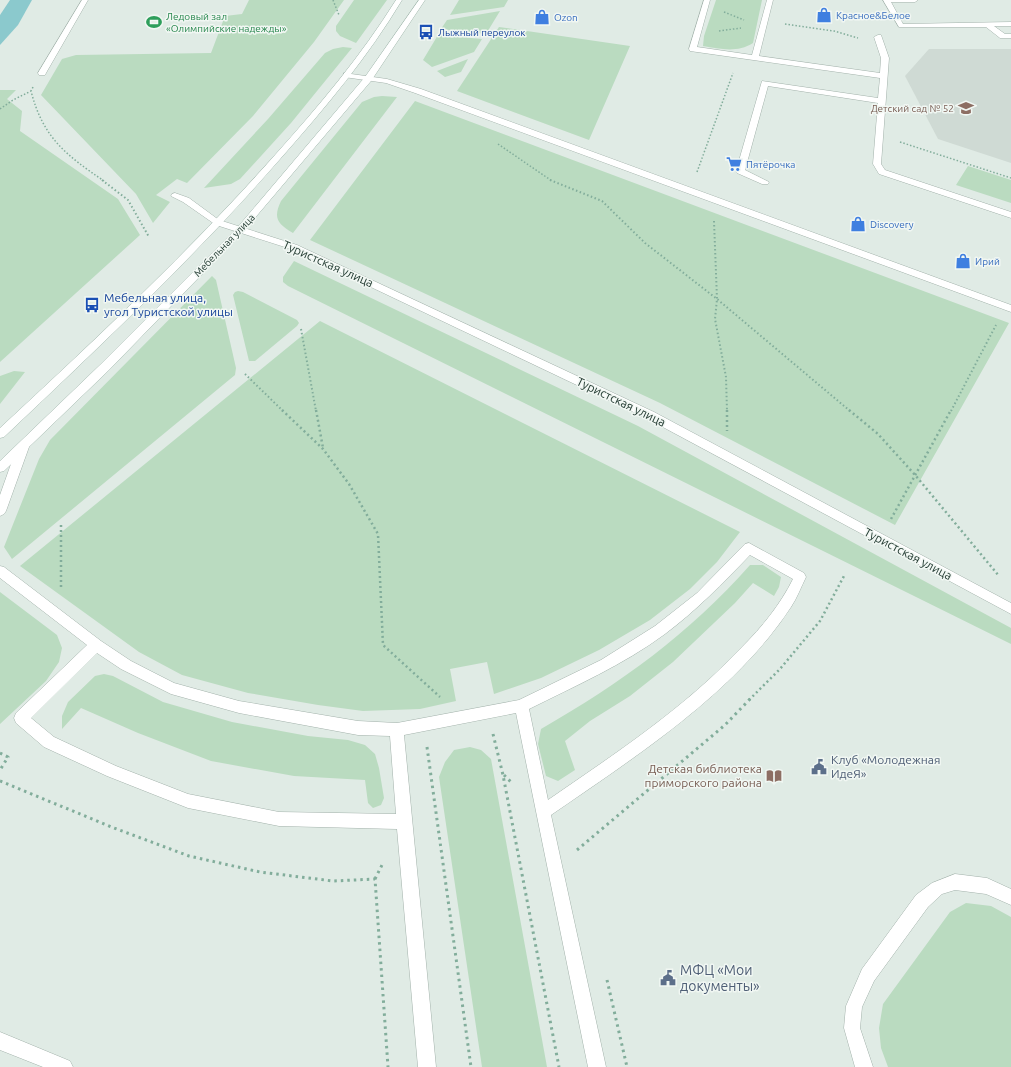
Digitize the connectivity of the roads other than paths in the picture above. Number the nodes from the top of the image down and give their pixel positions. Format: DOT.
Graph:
graph roads {
  1 [pos="85,0"];
  2 [pos="400,0"];
  3 [pos="422,0"];
  4 [pos="707,0"];
  5 [pos="770,0"];
  6 [pos="915,0"];
  7 [pos="1011,24"];
  8 [pos="988,25"];
  9 [pos="1011,36"];
  10 [pos="879,40"];
  11 [pos="755,58"];
  12 [pos="42,73"];
  13 [pos="347,76"];
  14 [pos="884,76"];
  15 [pos="368,79"];
  16 [pos="882,101"];
  17 [pos="765,182"];
  18 [pos="175,196"];
  19 [pos="1011,215"];
  20 [pos="219,223"];
  21 [pos="240,230"];
  22 [pos="1008,308"];
  23 [pos="0,434"];
  24 [pos="23,446"];
  25 [pos="0,468"];
  26 [pos="0,511"];
  27 [pos="0,571"];
  28 [pos="1011,609"];
  29 [pos="96,645"];
  30 [pos="521,706"];
  31 [pos="397,730"];
  32 [pos="543,812"];
  33 [pos="404,822"];
  34 [pos="1011,897"];
  35 [pos="0,1041"];
  36 [pos="64,1067"];
  37 [pos="427,1067"];
  38 [pos="598,1067"];
  39 [pos="864,1067"];
  1 -- 12 [label="street"];
  2 -- 13 [label="street, Мебельная улица"];
  3 -- 15 [label="street, Мебельная улица"];
  4 -- 11 [label="street"];
  5 -- 11 [label="street"];
  6 -- 8 [label="street"];
  7 -- 8 [label="street"];
  8 -- 9 [label="street"];
  10 -- 14 [label="street"];
  11 -- 14 [label="street"];
  13 -- 15 [label="street"];
  13 -- 20 [label="street, Мебельная улица"];
  14 -- 16 [label="street"];
  15 -- 21 [label="street, Мебельная улица"];
  15 -- 22 [label="street"];
  16 -- 17 [label="street"];
  16 -- 19 [label="street"];
  18 -- 20 [label="street, Туристская улица"];
  20 -- 21 [label="street, Туристская улица"];
  20 -- 23 [label="street, Мебельная улица"];
  21 -- 24 [label="street, Мебельная улица"];
  21 -- 28 [label="street, Туристская улица"];
  24 -- 25 [label="street, Мебельная улица"];
  24 -- 26 [label="street"];
  27 -- 29 [label="street"];
  29 -- 31 [label="street"];
  29 -- 33 [label="street"];
  30 -- 31 [label="street"];
  30 -- 32 [label="street"];
  30 -- 32 [label="street"];
  31 -- 33 [label="street"];
  32 -- 38 [label="street"];
  33 -- 37 [label="street"];
  34 -- 39 [label="street"];
  35 -- 36 [label="street"];
}
